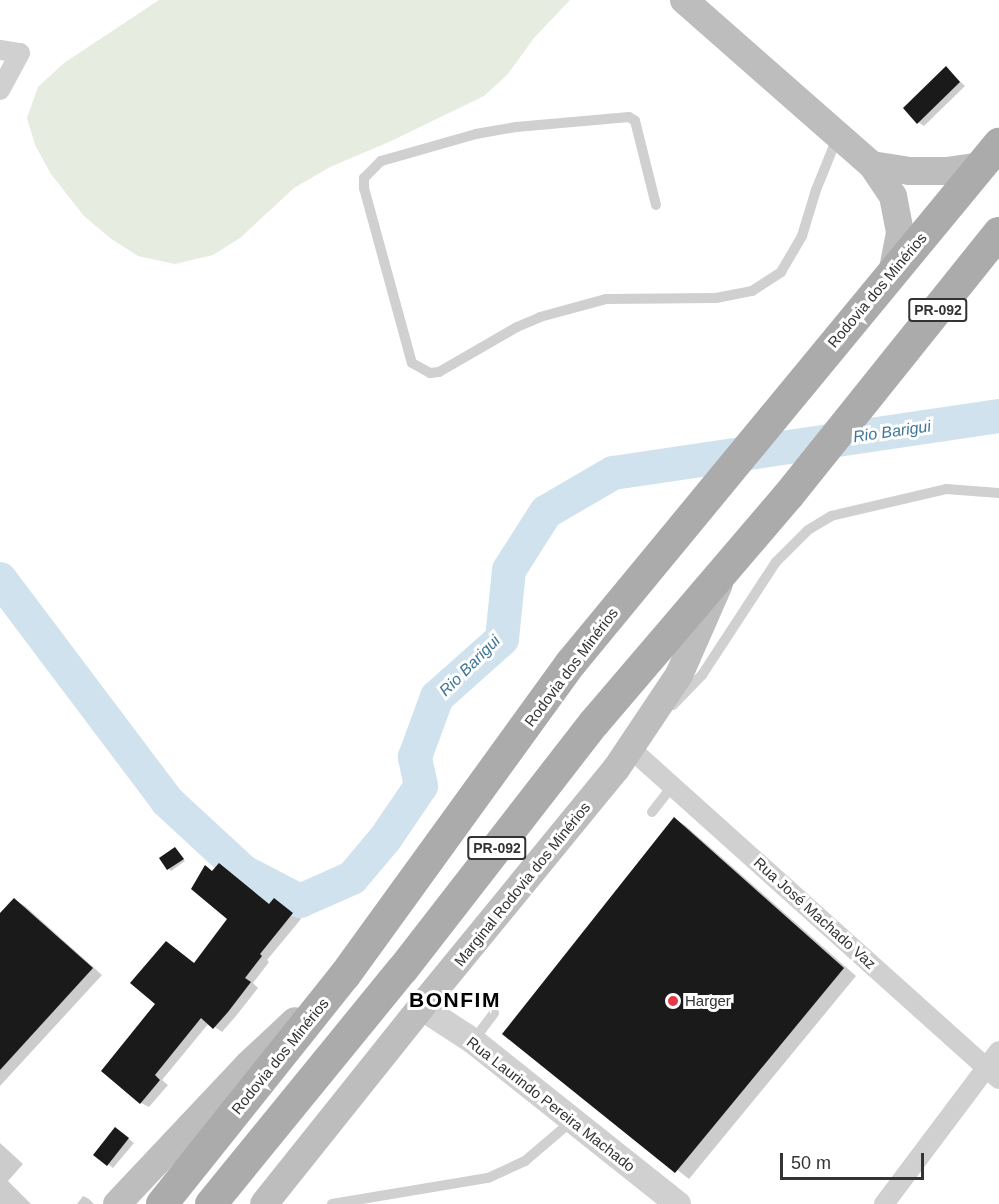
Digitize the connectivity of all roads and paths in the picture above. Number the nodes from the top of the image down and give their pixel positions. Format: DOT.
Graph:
graph roads {
  1 [pos="684,0"];
  2 [pos="0,50"];
  3 [pos="0,90"];
  4 [pos="838,135"];
  5 [pos="991,155"];
  6 [pos="872,165"];
  7 [pos="656,205"];
  8 [pos="996,243"];
  9 [pos="893,270"];
  10 [pos="999,493"];
  11 [pos="724,571"];
  12 [pos="631,749"];
  13 [pos="674,785"];
  14 [pos="652,812"];
  15 [pos="345,975"];
  16 [pos="421,1007"];
  17 [pos="494,1013"];
  18 [pos="473,1041"];
  19 [pos="999,1051"];
  20 [pos="993,1073"];
  21 [pos="572,1121"];
  22 [pos="117,1204"];
  23 [pos="162,1204"];
  24 [pos="211,1204"];
  25 [pos="264,1204"];
  26 [pos="332,1204"];
  27 [pos="678,1204"];
  28 [pos="884,1204"];
  1 -- 4 [label="main road"];
  2 -- 3 [label="street"];
  4 -- 6 [label="main road"];
  4 -- 7 [label="lane"];
  5 -- 6 [label="main road"];
  5 -- 9 [label="main road, Rodovia dos Minérios / PR-092"];
  6 -- 9 [label="main road"];
  8 -- 11 [label="main road, PR-092"];
  9 -- 15 [label="main road, Rodovia dos Minérios / PR-092"];
  10 -- 12 [label="lane"];
  11 -- 12 [label="main road, Marginal Rodovia dos Minérios"];
  11 -- 24 [label="main road, PR-092"];
  12 -- 13 [label="street, Rua José Machado Vaz"];
  12 -- 16 [label="main road, Marginal Rodovia dos Minérios"];
  13 -- 14 [label="lane"];
  13 -- 20 [label="street, Rua José Machado Vaz"];
  15 -- 22 [label="main road"];
  15 -- 23 [label="main road, Rodovia dos Minérios / PR-092"];
  16 -- 18 [label="street, Rua Laurindo Pereira Machado"];
  16 -- 25 [label="main road, Marginal Rodovia dos Minérios"];
  17 -- 18 [label="lane"];
  18 -- 21 [label="street, Rua Laurindo Pereira Machado"];
  19 -- 20 [label="street"];
  20 -- 28 [label="street"];
  21 -- 26 [label="lane"];
  21 -- 27 [label="street, Rua Laurindo Pereira Machado"];
}
